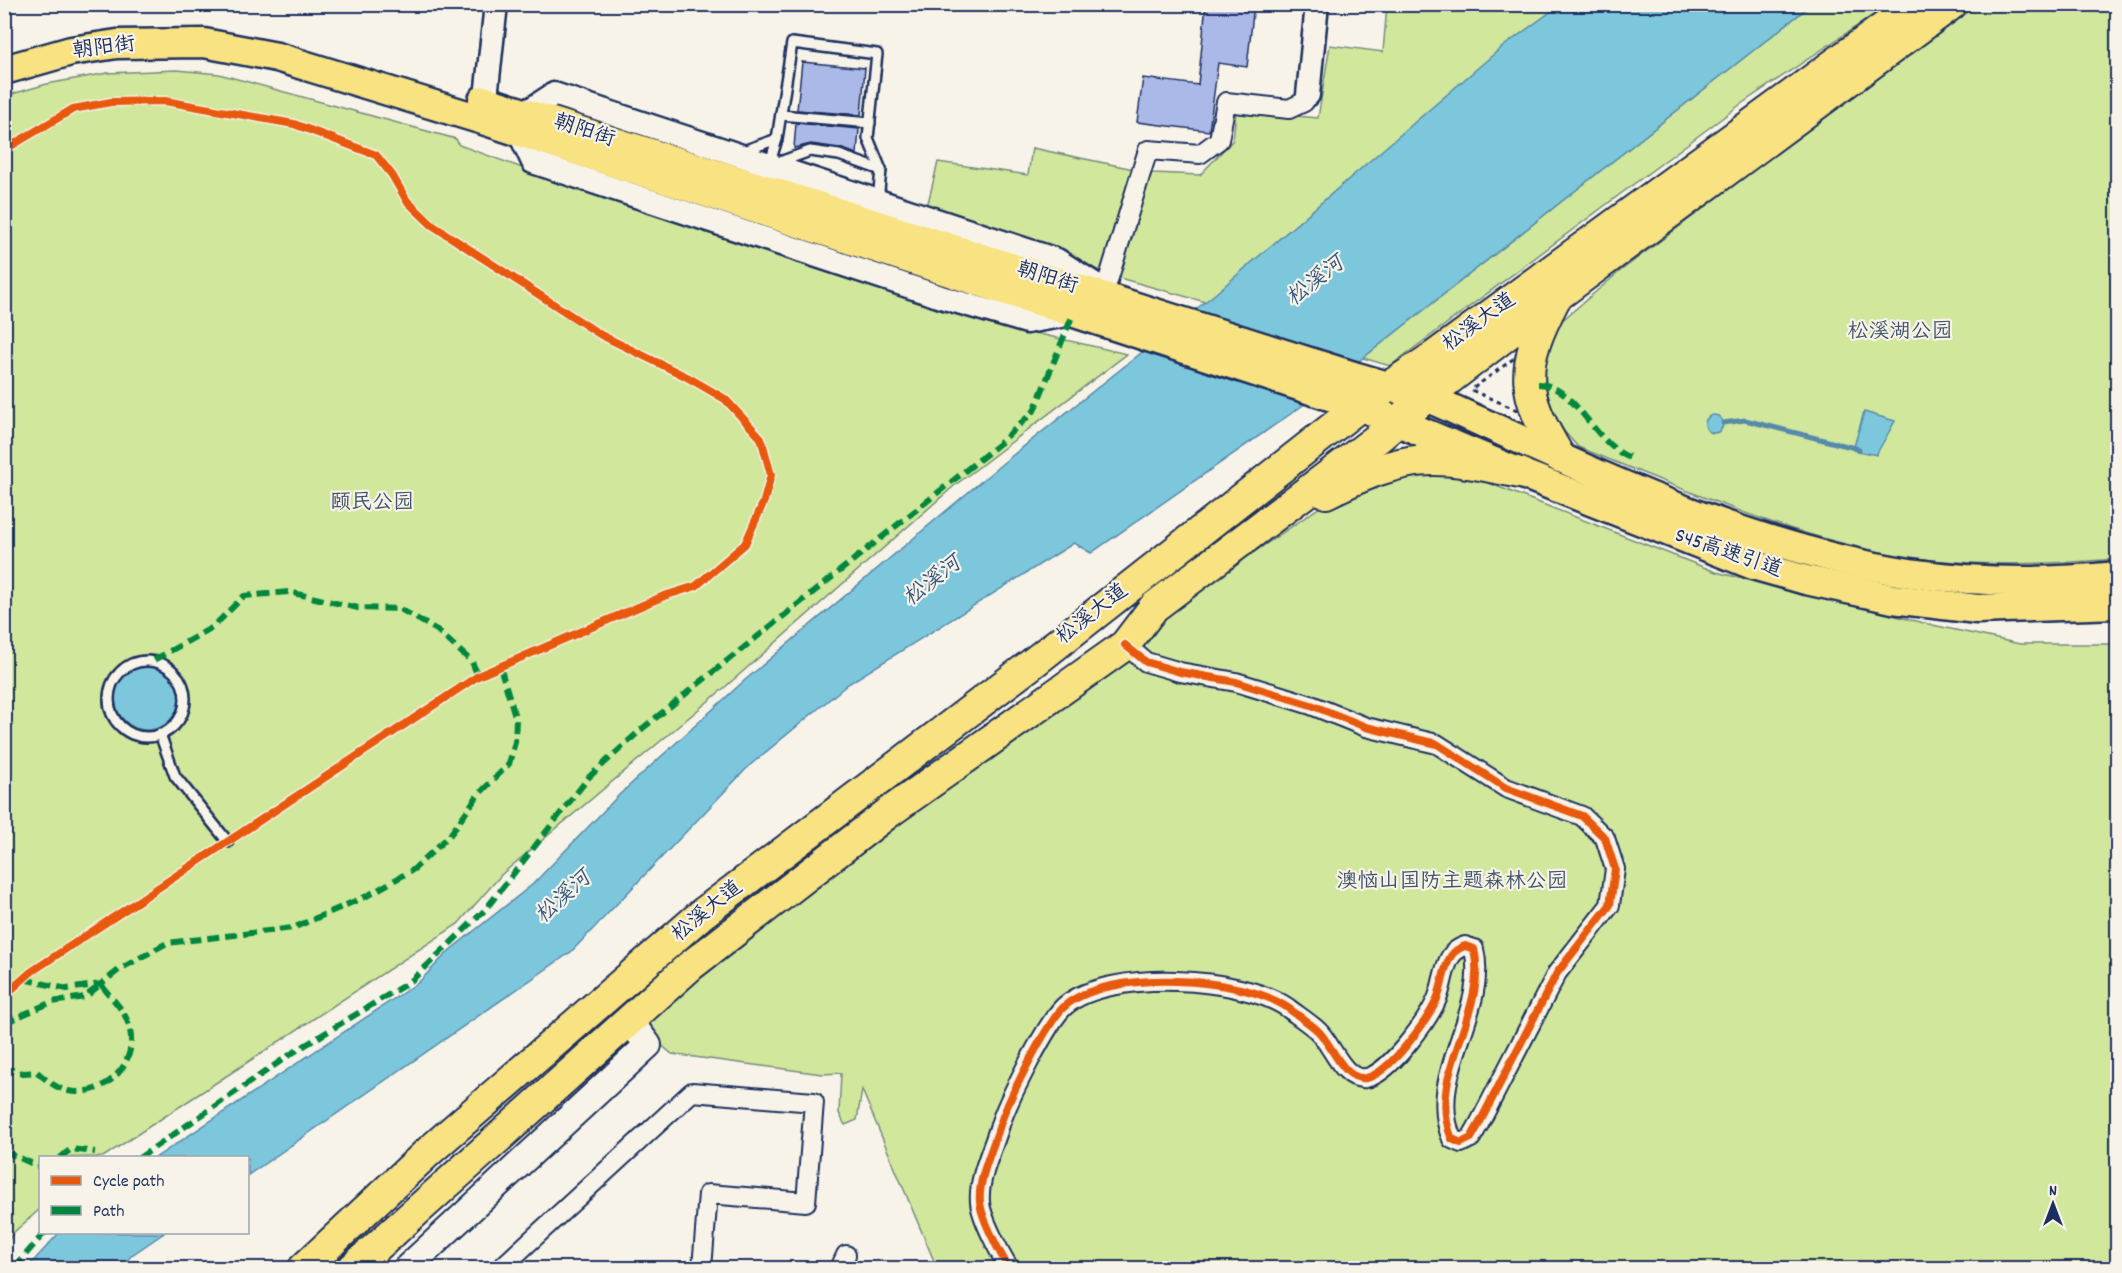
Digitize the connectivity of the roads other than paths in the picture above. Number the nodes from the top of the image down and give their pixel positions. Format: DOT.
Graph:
graph roads {
  1 [pos="496,4"];
  2 [pos="1317,4"];
  3 [pos="1916,4"];
  4 [pos="1952,4"];
  5 [pos="4,52"];
  6 [pos="4,69"];
  7 [pos="1308,95"];
  8 [pos="484,110"];
  9 [pos="781,115"];
  10 [pos="522,123"];
  11 [pos="870,123"];
  12 [pos="777,138"];
  13 [pos="734,154"];
  14 [pos="704,157"];
  15 [pos="769,166"];
  16 [pos="881,170"];
  17 [pos="873,224"];
  18 [pos="1557,296"];
  19 [pos="1110,297"];
  20 [pos="1073,314"];
  21 [pos="1390,385"];
  22 [pos="1358,392"];
  23 [pos="1425,397"];
  24 [pos="1397,423"];
  25 [pos="1560,456"];
  26 [pos="1520,473"];
  27 [pos="1270,520"];
  28 [pos="2118,576"];
  29 [pos="2118,604"];
  30 [pos="1125,645"];
  31 [pos="160,734"];
  32 [pos="228,842"];
  33 [pos="629,1020"];
  34 [pos="304,1269"];
  35 [pos="353,1269"];
  36 [pos="407,1269"];
  37 [pos="501,1269"];
  38 [pos="702,1269"];
  39 [pos="1009,1269"];
  1 -- 8 [label="street"];
  2 -- 7 [label="street"];
  3 -- 21 [label="highway, 松溪大道"];
  4 -- 18 [label="highway, 松溪大道"];
  5 -- 8 [label="main road, 朝阳街"];
  6 -- 8 [label="main road, 朝阳街"];
  7 -- 19 [label="street"];
  8 -- 10 [label="main road, 朝阳街"];
  9 -- 11 [label="lane"];
  9 -- 11 [label="lane"];
  9 -- 12 [label="lane"];
  10 -- 14 [label="main road, 朝阳街"];
  10 -- 17 [label="main road, 朝阳街"];
  10 -- 20 [label="street"];
  11 -- 16 [label="lane"];
  12 -- 13 [label="lane"];
  12 -- 15 [label="lane"];
  13 -- 14 [label="street"];
  13 -- 15 [label="street"];
  14 -- 17 [label="main road, 朝阳街"];
  15 -- 16 [label="lane"];
  15 -- 17 [label="street"];
  16 -- 17 [label="lane"];
  17 -- 19 [label="main road, 朝阳街"];
  17 -- 20 [label="main road, 朝阳街"];
  18 -- 23 [label="highway, 松溪大道"];
  18 -- 25 [label="highway"];
  19 -- 22 [label="main road, 朝阳街"];
  20 -- 22 [label="main road, 朝阳街"];
  21 -- 22 [label="highway, 松溪大道"];
  21 -- 23 [label="main road, S45高速引道"];
  22 -- 24 [label="main road, S45高速引道"];
  22 -- 34 [label="highway, 松溪大道"];
  23 -- 24 [label="highway, 松溪大道"];
  23 -- 25 [label="main road, S45高速引道"];
  24 -- 26 [label="main road, S45高速引道"];
  24 -- 27 [label="highway, 松溪大道"];
  25 -- 28 [label="main road, S45高速引道"];
  26 -- 27 [label="highway"];
  26 -- 29 [label="main road, S45高速引道"];
  27 -- 30 [label="highway, 松溪大道"];
  30 -- 33 [label="highway, 松溪大道"];
  30 -- 39 [label="street"];
  31 -- 31 [label="lane"];
  31 -- 32 [label="lane"];
  33 -- 35 [label="highway, 松溪大道"];
  33 -- 36 [label="main road"];
  37 -- 38 [label="street"];
}
